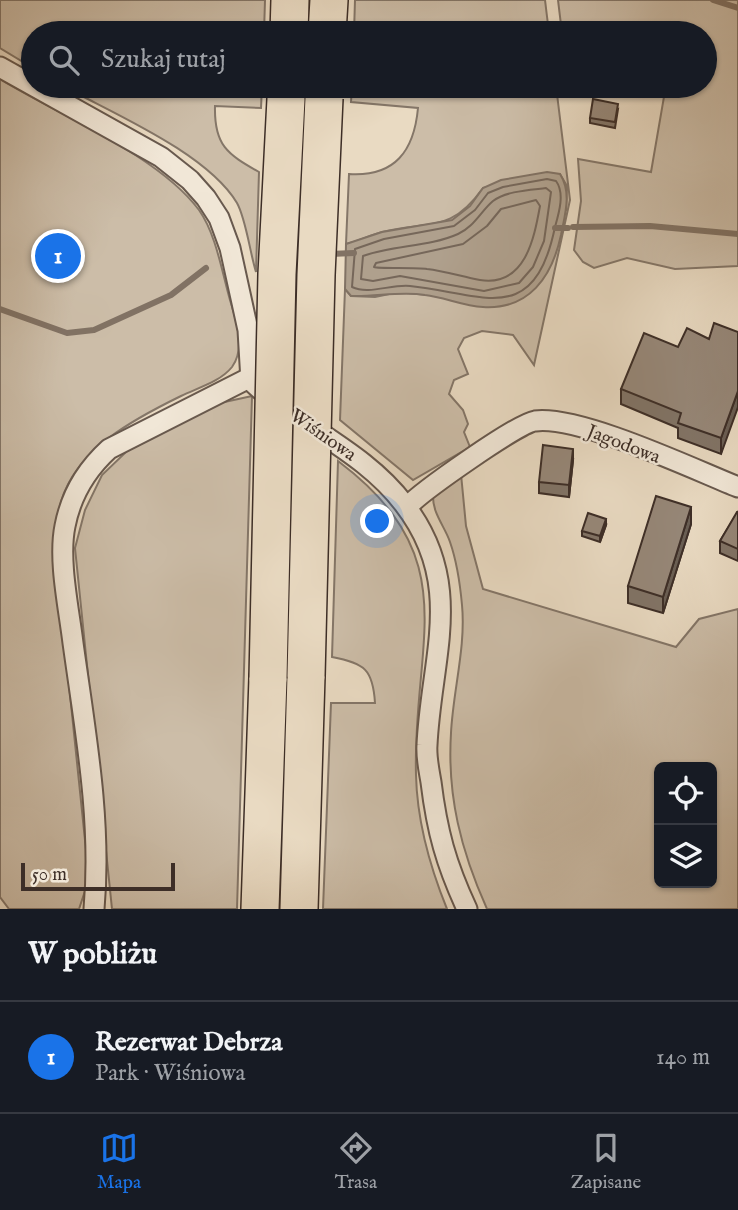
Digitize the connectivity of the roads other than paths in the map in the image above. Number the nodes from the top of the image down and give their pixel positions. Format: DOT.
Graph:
graph roads {
  1 [pos="290,0"];
  2 [pos="329,0"];
  3 [pos="289,21"];
  4 [pos="328,21"];
  5 [pos="0,67"];
  6 [pos="21,79"];
  7 [pos="55,98"];
  8 [pos="286,98"];
  9 [pos="325,98"];
  10 [pos="249,378"];
  11 [pos="738,487"];
  12 [pos="407,507"];
  13 [pos="94,909"];
  14 [pos="260,909"];
  15 [pos="299,909"];
  16 [pos="467,909"];
  1 -- 3 [label="highway"];
  2 -- 4 [label="highway"];
  5 -- 6 [label="street"];
  7 -- 10 [label="street"];
  8 -- 14 [label="highway, bridge"];
  9 -- 15 [label="highway, bridge"];
  10 -- 12 [label="street, Wiśniowa"];
  10 -- 13 [label="street"];
  11 -- 12 [label="street, Jagodowa"];
  12 -- 16 [label="street, Wiśniowa"];
}
